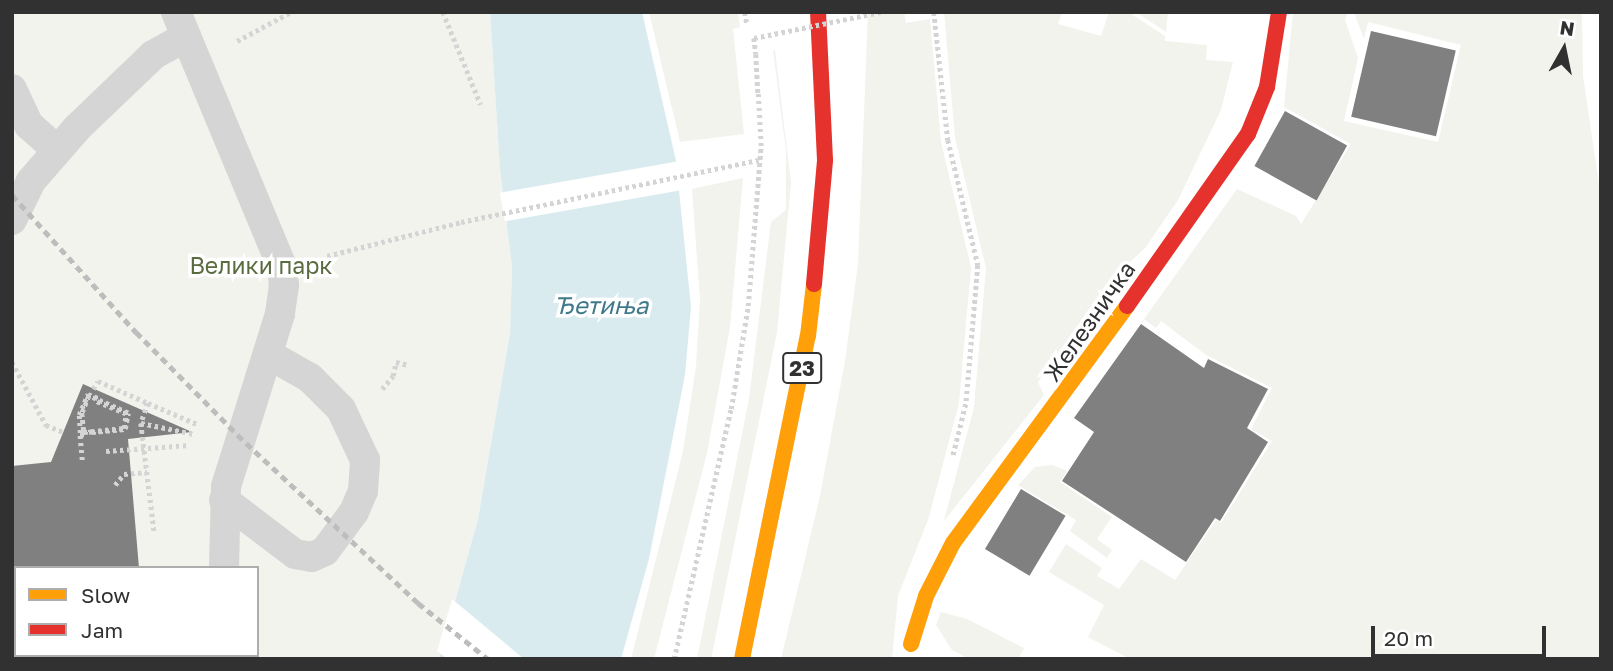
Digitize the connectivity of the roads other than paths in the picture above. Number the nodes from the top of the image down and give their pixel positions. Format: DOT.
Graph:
graph roads {
  1 [pos="818,12"];
  2 [pos="1279,12"];
  3 [pos="181,24"];
  4 [pos="12,89"];
  5 [pos="57,150"];
  6 [pos="12,220"];
  7 [pos="268,354"];
  8 [pos="224,500"];
  9 [pos="224,566"];
  10 [pos="911,644"];
  11 [pos="742,659"];
  1 -- 11 [label="street, 23"];
  2 -- 10 [label="street, Железничка"];
  3 -- 5 [label="lane"];
  3 -- 7 [label="lane"];
  4 -- 5 [label="lane"];
  5 -- 6 [label="lane"];
  7 -- 8 [label="lane"];
  7 -- 8 [label="lane"];
  8 -- 9 [label="lane"];
}
